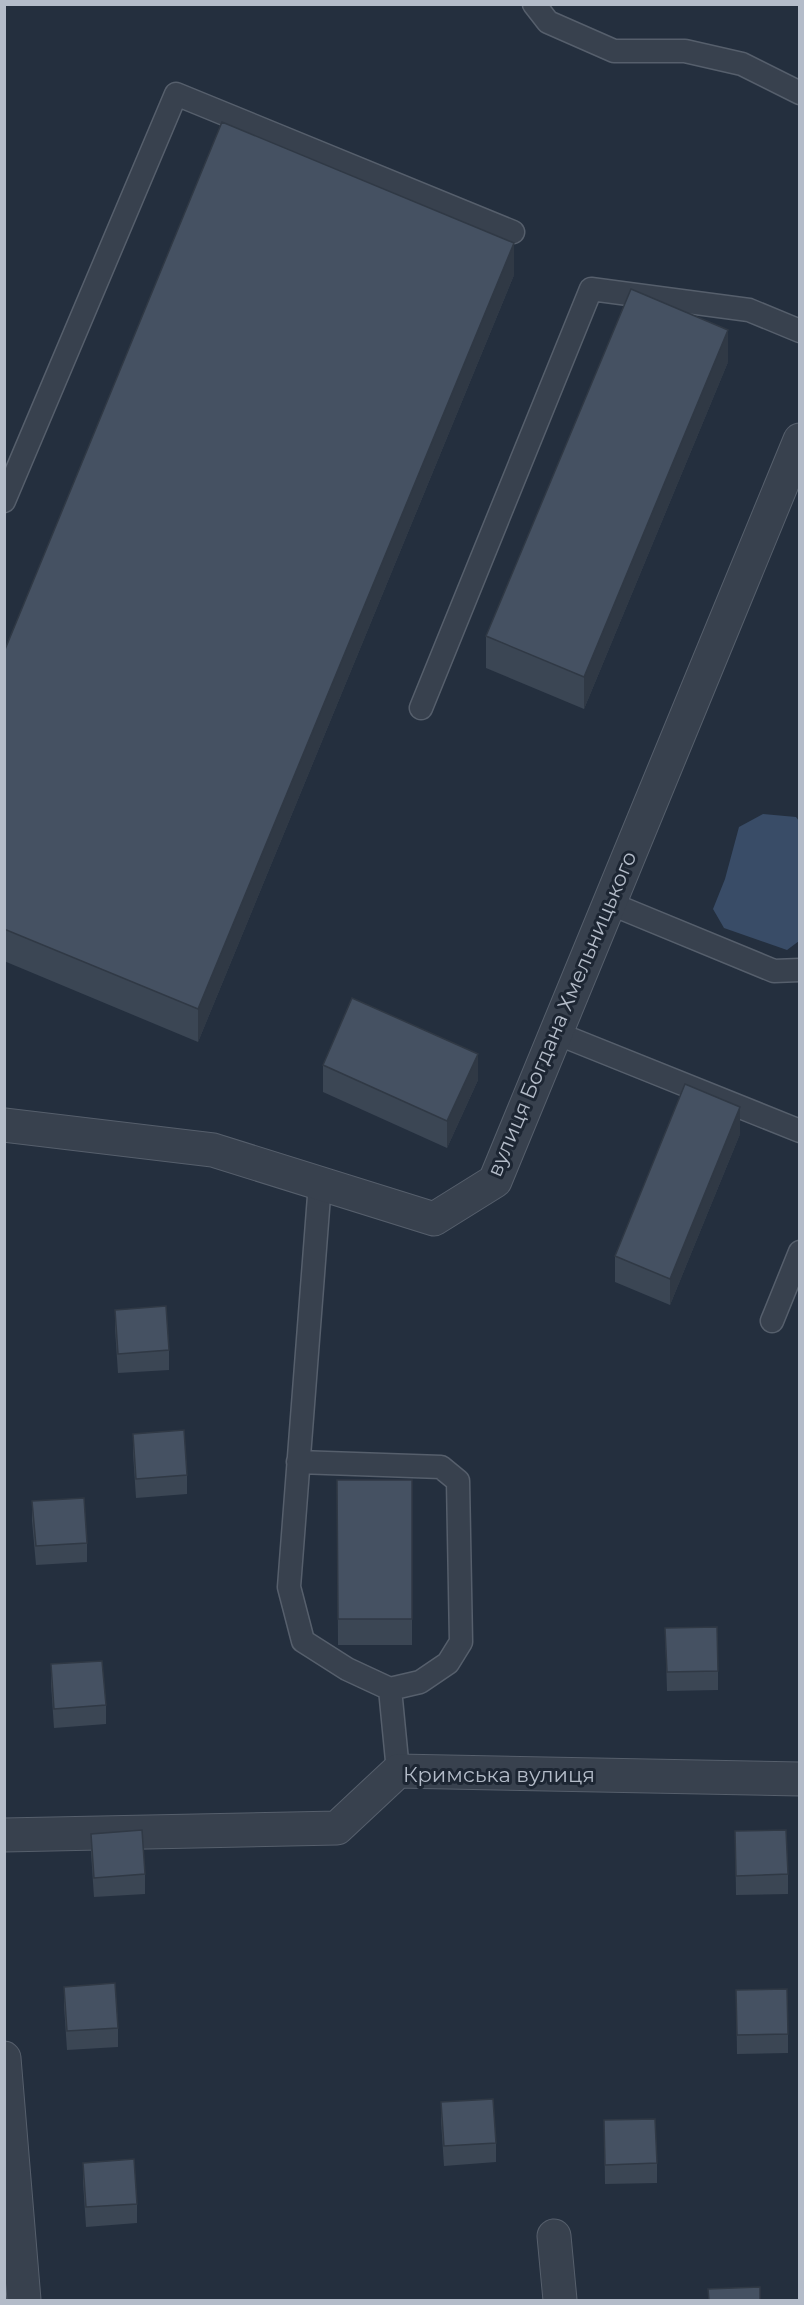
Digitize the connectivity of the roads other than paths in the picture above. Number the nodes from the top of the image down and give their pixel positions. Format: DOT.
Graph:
graph roads {
  1 [pos="534,4"];
  2 [pos="800,93"];
  3 [pos="513,232"];
  4 [pos="800,331"];
  5 [pos="800,440"];
  6 [pos="4,501"];
  7 [pos="421,708"];
  8 [pos="609,903"];
  9 [pos="800,970"];
  10 [pos="556,1033"];
  11 [pos="4,1125"];
  12 [pos="800,1131"];
  13 [pos="320,1183"];
  14 [pos="800,1252"];
  15 [pos="772,1321"];
  16 [pos="298,1462"];
  17 [pos="390,1689"];
  18 [pos="398,1771"];
  19 [pos="800,1779"];
  20 [pos="4,1835"];
  21 [pos="4,2058"];
  22 [pos="554,2235"];
  23 [pos="24,2301"];
  24 [pos="560,2301"];
  1 -- 2 [label="lane"];
  3 -- 6 [label="lane"];
  4 -- 7 [label="lane"];
  5 -- 8 [label="street, вулиця Богдана Хмельницького"];
  8 -- 9 [label="lane"];
  8 -- 10 [label="street, вулиця Богдана Хмельницького"];
  10 -- 12 [label="lane"];
  10 -- 13 [label="street, вулиця Богдана Хмельницького"];
  11 -- 13 [label="street, вулиця Богдана Хмельницького"];
  13 -- 16 [label="lane"];
  14 -- 15 [label="lane"];
  16 -- 17 [label="lane"];
  16 -- 17 [label="lane"];
  17 -- 18 [label="lane"];
  18 -- 19 [label="street, Кримська вулиця"];
  18 -- 20 [label="street, Кримська вулиця"];
  21 -- 23 [label="street"];
  22 -- 24 [label="street"];
}
